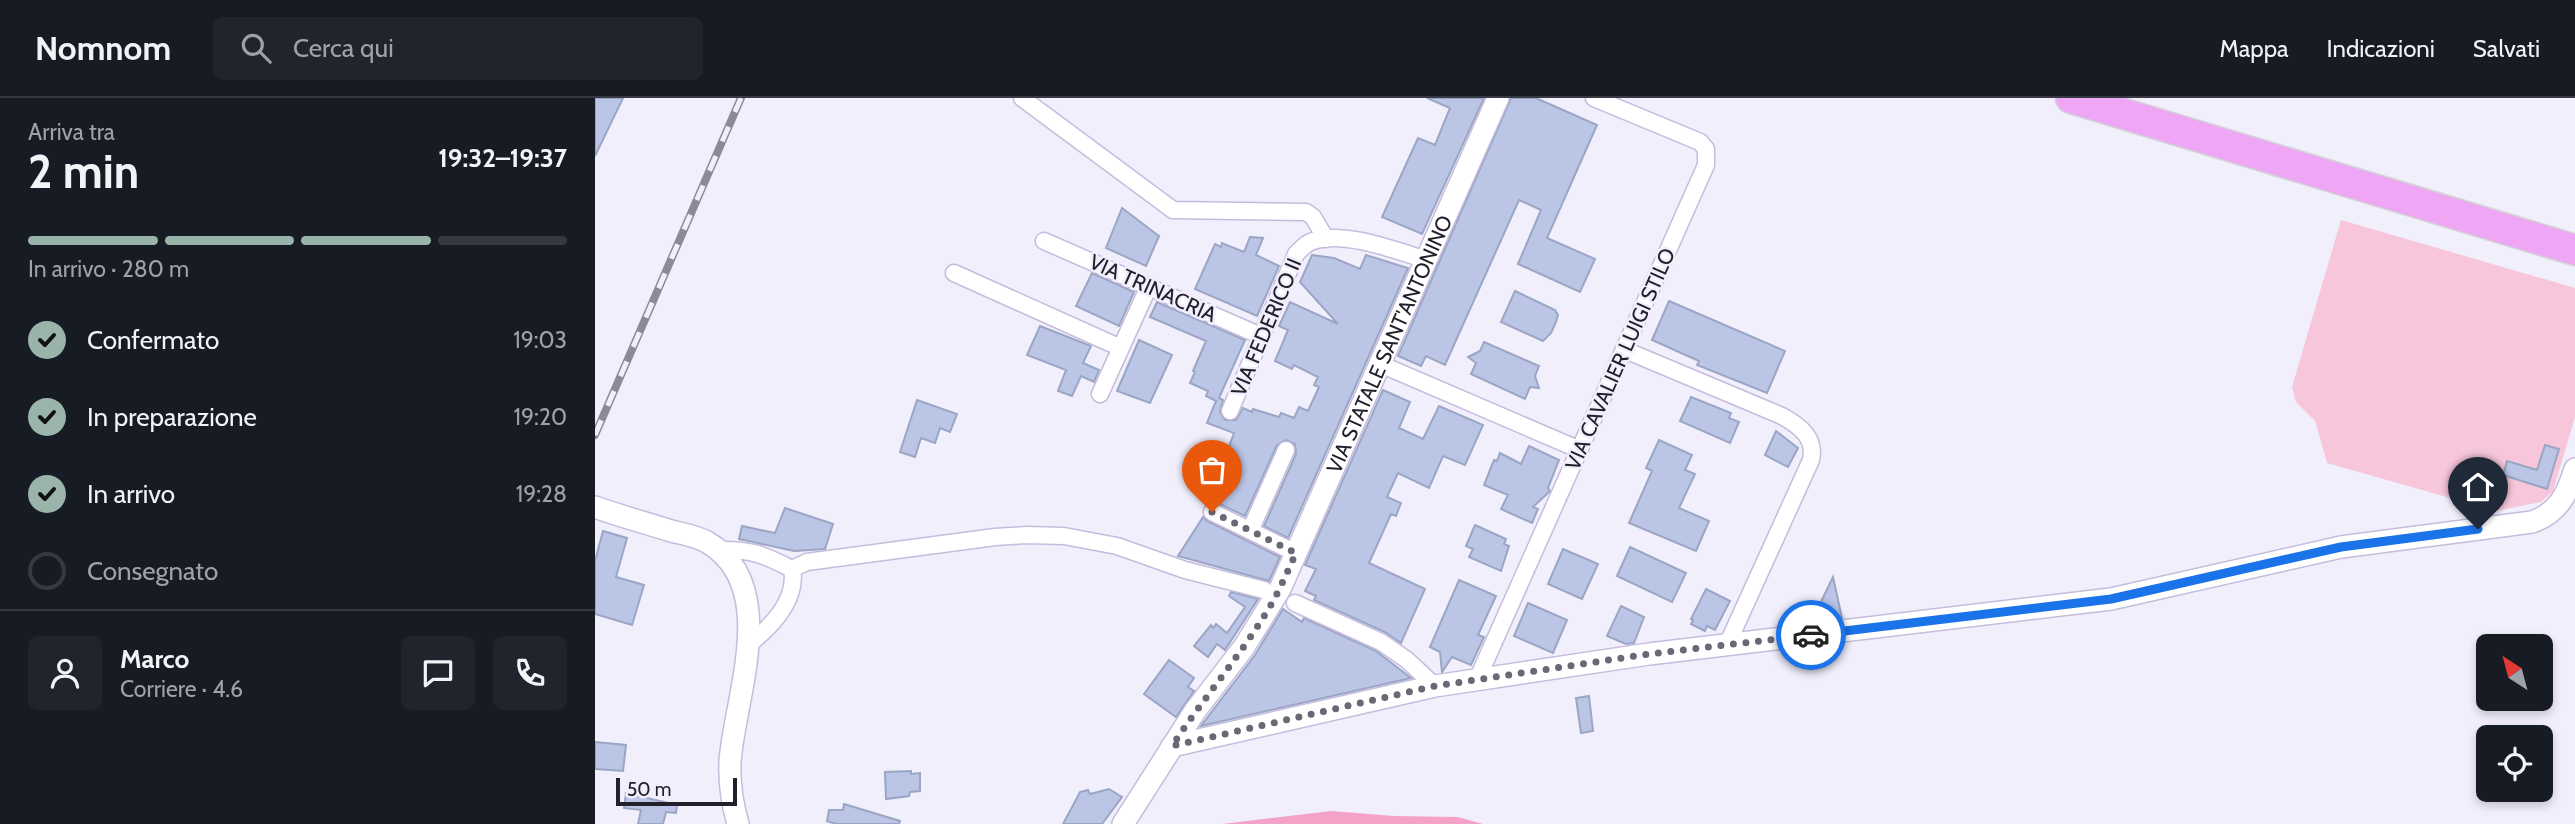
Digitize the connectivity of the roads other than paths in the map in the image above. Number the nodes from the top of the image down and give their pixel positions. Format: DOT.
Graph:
graph roads {
  1 [pos="1022,98"];
  2 [pos="1498,98"];
  3 [pos="1594,98"];
  4 [pos="2071,98"];
  5 [pos="1326,239"];
  6 [pos="1044,241"];
  7 [pos="2575,250"];
  8 [pos="1427,260"];
  9 [pos="954,273"];
  10 [pos="1149,286"];
  11 [pos="1261,336"];
  12 [pos="1121,348"];
  13 [pos="1625,350"];
  14 [pos="1380,364"];
  15 [pos="1100,394"];
  16 [pos="1230,411"];
  17 [pos="1286,450"];
  18 [pos="1580,450"];
  19 [pos="2575,469"];
  20 [pos="595,507"];
  21 [pos="2566,507"];
  22 [pos="1212,512"];
  23 [pos="1250,531"];
  24 [pos="717,550"];
  25 [pos="1296,553"];
  26 [pos="792,569"];
  27 [pos="1278,596"];
  28 [pos="748,645"];
  29 [pos="1727,645"];
  30 [pos="1477,680"];
  31 [pos="1435,686"];
  32 [pos="1172,746"];
  33 [pos="737,824"];
  34 [pos="1122,824"];
  1 -- 5 [label="street"];
  2 -- 8 [label="street, VIA STATALE SANT'ANTONINO"];
  3 -- 13 [label="street, VIA CAVALIER LUIGI STILO"];
  4 -- 7 [label="highway"];
  5 -- 8 [label="street"];
  5 -- 11 [label="street, VIA FEDERICO II"];
  6 -- 10 [label="street, VIA TRINACRIA"];
  8 -- 14 [label="street, VIA STATALE SANT'ANTONINO"];
  9 -- 12 [label="street"];
  10 -- 11 [label="street, VIA TRINACRIA"];
  10 -- 12 [label="street"];
  11 -- 16 [label="street, VIA FEDERICO II"];
  12 -- 15 [label="street"];
  13 -- 18 [label="street, VIA CAVALIER LUIGI STILO"];
  13 -- 29 [label="street"];
  14 -- 18 [label="street"];
  14 -- 25 [label="street, VIA STATALE SANT'ANTONINO"];
  17 -- 23 [label="street"];
  18 -- 30 [label="street, VIA CAVALIER LUIGI STILO"];
  19 -- 21 [label="street"];
  20 -- 24 [label="street"];
  21 -- 29 [label="street"];
  22 -- 23 [label="street"];
  23 -- 25 [label="street"];
  24 -- 26 [label="street"];
  24 -- 28 [label="street"];
  25 -- 27 [label="street, VIA STATALE SANT'ANTONINO"];
  26 -- 27 [label="street"];
  26 -- 28 [label="street"];
  27 -- 31 [label="street"];
  27 -- 32 [label="street, VIA STATALE SANT'ANTONINO"];
  28 -- 33 [label="street"];
  29 -- 30 [label="street"];
  30 -- 31 [label="street"];
  31 -- 32 [label="street"];
  32 -- 34 [label="street, VIA STATALE SANT'ANTONINO"];
}
